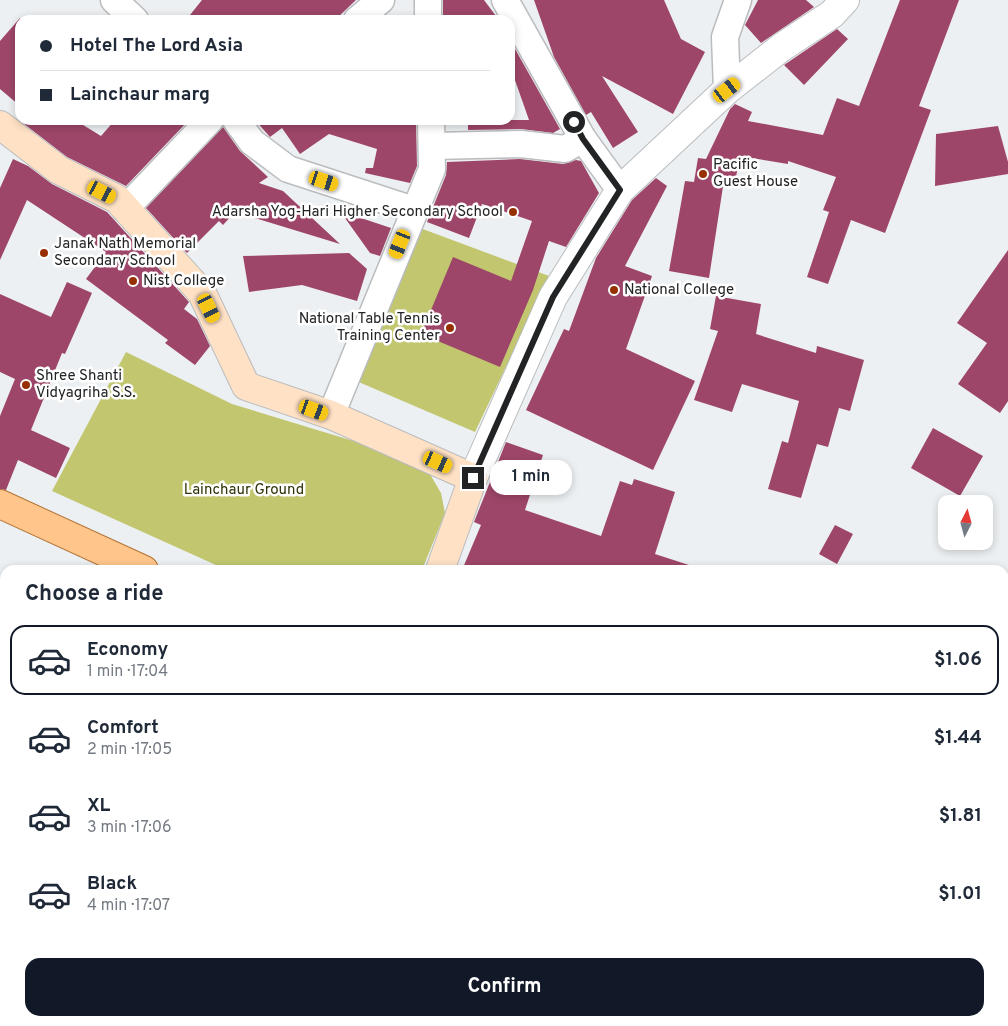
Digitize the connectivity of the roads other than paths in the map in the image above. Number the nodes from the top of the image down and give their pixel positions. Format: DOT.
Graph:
graph roads {
  1 [pos="114,0"];
  2 [pos="381,0"];
  3 [pos="428,0"];
  4 [pos="505,0"];
  5 [pos="738,0"];
  6 [pos="845,0"];
  7 [pos="130,15"];
  8 [pos="364,15"];
  9 [pos="428,15"];
  10 [pos="513,15"];
  11 [pos="515,18"];
  12 [pos="727,90"];
  13 [pos="0,125"];
  14 [pos="205,125"];
  15 [pos="240,125"];
  16 [pos="431,125"];
  17 [pos="583,139"];
  18 [pos="432,146"];
  19 [pos="620,190"];
  20 [pos="125,209"];
  21 [pos="414,210"];
  22 [pos="330,416"];
  23 [pos="473,478"];
  24 [pos="0,504"];
  25 [pos="133,565"];
  26 [pos="442,565"];
  1 -- 7 [label="street"];
  2 -- 8 [label="street"];
  3 -- 9 [label="street"];
  4 -- 10 [label="street"];
  5 -- 12 [label="street"];
  6 -- 12 [label="street"];
  11 -- 17 [label="street"];
  12 -- 19 [label="street"];
  13 -- 20 [label="main road"];
  14 -- 20 [label="street"];
  15 -- 21 [label="street"];
  16 -- 18 [label="street"];
  17 -- 18 [label="street"];
  17 -- 19 [label="street"];
  18 -- 21 [label="street"];
  19 -- 23 [label="street"];
  20 -- 22 [label="main road"];
  21 -- 22 [label="street"];
  22 -- 23 [label="main road"];
  23 -- 26 [label="main road"];
  24 -- 25 [label="main road"];
}
